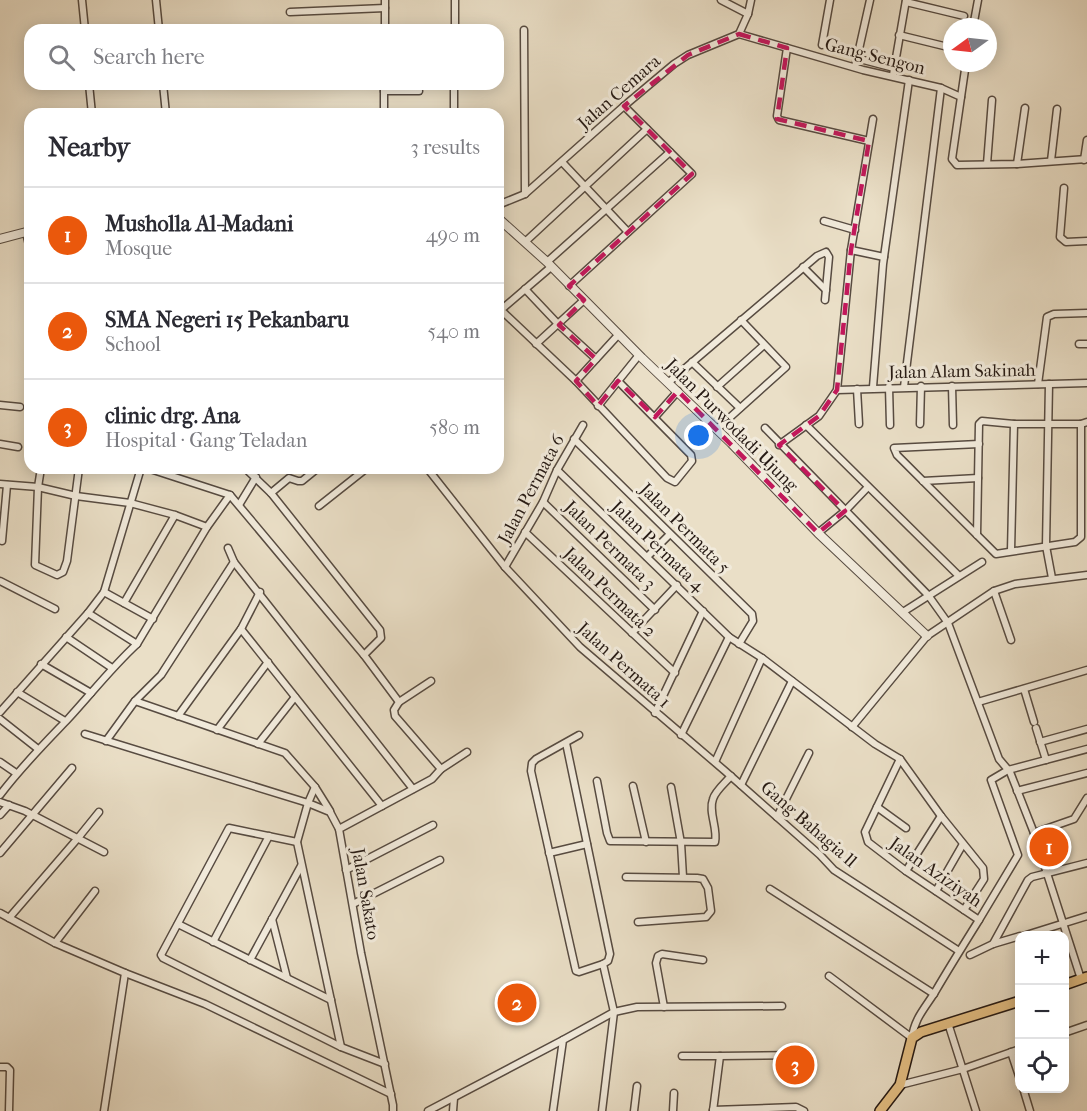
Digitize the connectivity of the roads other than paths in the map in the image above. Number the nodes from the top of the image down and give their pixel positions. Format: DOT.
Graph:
graph roads {
  1 [pos="82,0"];
  2 [pos="156,0"];
  3 [pos="455,0"];
  4 [pos="721,0"];
  5 [pos="751,0"];
  6 [pos="830,0"];
  7 [pos="870,0"];
  8 [pos="978,0"];
  9 [pos="906,1"];
  10 [pos="385,3"];
  11 [pos="290,12"];
  12 [pos="748,14"];
  13 [pos="964,16"];
  14 [pos="975,18"];
  15 [pos="84,24"];
  16 [pos="158,24"];
  17 [pos="385,24"];
  18 [pos="455,24"];
  19 [pos="524,30"];
  20 [pos="739,34"];
  21 [pos="899,35"];
  22 [pos="822,45"];
  23 [pos="943,46"];
  24 [pos="787,48"];
  25 [pos="856,58"];
  26 [pos="855,67"];
  27 [pos="894,68"];
  28 [pos="964,72"];
  29 [pos="893,75"];
  30 [pos="909,80"];
  31 [pos="941,88"];
  32 [pos="90,90"];
  33 [pos="164,90"];
  34 [pos="384,90"];
  35 [pos="410,90"];
  36 [pos="454,90"];
  37 [pos="419,91"];
  38 [pos="958,95"];
  39 [pos="992,99"];
  40 [pos="624,106"];
  41 [pos="91,108"];
  42 [pos="165,108"];
  43 [pos="384,108"];
  44 [pos="454,108"];
  45 [pos="1025,108"];
  46 [pos="1057,109"];
  47 [pos="873,119"];
  48 [pos="647,129"];
  49 [pos="1087,140"];
  50 [pos="869,141"];
  51 [pos="670,152"];
  52 [pos="1086,159"];
  53 [pos="1052,161"];
  54 [pos="562,162"];
  55 [pos="987,164"];
  56 [pos="1017,164"];
  57 [pos="585,187"];
  58 [pos="1064,188"];
  59 [pos="525,194"];
  60 [pos="504,203"];
  61 [pos="607,210"];
  62 [pos="824,221"];
  63 [pos="504,223"];
  64 [pos="855,230"];
  65 [pos="628,231"];
  66 [pos="24,232"];
  67 [pos="0,239"];
  68 [pos="1087,241"];
  69 [pos="525,242"];
  70 [pos="851,250"];
  71 [pos="884,257"];
  72 [pos="549,264"];
  73 [pos="803,267"];
  74 [pos="569,286"];
  75 [pos="525,289"];
  76 [pos="826,290"];
  77 [pos="584,300"];
  78 [pos="825,300"];
  79 [pos="504,308"];
  80 [pos="504,312"];
  81 [pos="1087,313"];
  82 [pos="741,320"];
  83 [pos="559,324"];
  84 [pos="619,334"];
  85 [pos="536,344"];
  86 [pos="1078,344"];
  87 [pos="1087,344"];
  88 [pos="764,345"];
  89 [pos="639,355"];
  90 [pos="596,359"];
  91 [pos="692,362"];
  92 [pos="576,381"];
  93 [pos="618,381"];
  94 [pos="669,382"];
  95 [pos="1087,383"];
  96 [pos="1038,384"];
  97 [pos="1049,384"];
  98 [pos="921,386"];
  99 [pos="952,386"];
  100 [pos="717,387"];
  101 [pos="873,387"];
  102 [pos="889,387"];
  103 [pos="904,387"];
  104 [pos="857,389"];
  105 [pos="837,390"];
  106 [pos="678,391"];
  107 [pos="0,405"];
  108 [pos="598,406"];
  109 [pos="20,407"];
  110 [pos="740,408"];
  111 [pos="655,417"];
  112 [pos="1084,423"];
  113 [pos="859,424"];
  114 [pos="920,424"];
  115 [pos="1014,424"];
  116 [pos="1048,424"];
  117 [pos="583,425"];
  118 [pos="806,425"];
  119 [pos="890,425"];
  120 [pos="953,425"];
  121 [pos="765,428"];
  122 [pos="717,429"];
  123 [pos="574,439"];
  124 [pos="0,444"];
  125 [pos="979,444"];
  126 [pos="779,445"];
  127 [pos="18,447"];
  128 [pos="557,470"];
  129 [pos="40,474"];
  130 [pos="78,474"];
  131 [pos="139,474"];
  132 [pos="165,474"];
  133 [pos="252,474"];
  134 [pos="311,474"];
  135 [pos="360,474"];
  136 [pos="432,474"];
  137 [pos="256,477"];
  138 [pos="978,478"];
  139 [pos="923,481"];
  140 [pos="3,485"];
  141 [pos="38,487"];
  142 [pos="868,488"];
  143 [pos="271,493"];
  144 [pos="230,495"];
  145 [pos="76,496"];
  146 [pos="543,501"];
  147 [pos="130,503"];
  148 [pos="239,505"];
  149 [pos="319,506"];
  150 [pos="845,511"];
  151 [pos="175,515"];
  152 [pos="207,527"];
  153 [pos="525,532"];
  154 [pos="818,533"];
  155 [pos="670,534"];
  156 [pos="977,535"];
  157 [pos="2,541"];
  158 [pos="1046,546"];
  159 [pos="228,548"];
  160 [pos="1011,551"];
  161 [pos="647,557"];
  162 [pos="234,562"];
  163 [pos="982,562"];
  164 [pos="505,567"];
  165 [pos="1087,575"];
  166 [pos="958,576"];
  167 [pos="1052,578"];
  168 [pos="0,581"];
  169 [pos="677,585"];
  170 [pos="994,591"];
  171 [pos="104,592"];
  172 [pos="260,592"];
  173 [pos="928,595"];
  174 [pos="124,603"];
  175 [pos="55,609"];
  176 [pos="656,610"];
  177 [pos="704,610"];
  178 [pos="903,612"];
  179 [pos="88,613"];
  180 [pos="153,619"];
  181 [pos="948,623"];
  182 [pos="241,628"];
  183 [pos="633,633"];
  184 [pos="927,636"];
  185 [pos="66,637"];
  186 [pos="729,637"];
  187 [pos="1011,640"];
  188 [pos="137,644"];
  189 [pos="739,644"];
  190 [pos="364,656"];
  191 [pos="762,658"];
  192 [pos="268,662"];
  193 [pos="41,664"];
  194 [pos="112,668"];
  195 [pos="1087,670"];
  196 [pos="675,674"];
  197 [pos="431,681"];
  198 [pos="792,681"];
  199 [pos="1024,689"];
  200 [pos="17,692"];
  201 [pos="91,693"];
  202 [pos="295,697"];
  203 [pos="135,701"];
  204 [pos="399,702"];
  205 [pos="978,702"];
  206 [pos="0,712"];
  207 [pos="655,713"];
  208 [pos="178,716"];
  209 [pos="0,719"];
  210 [pos="66,721"];
  211 [pos="852,727"];
  212 [pos="1087,729"];
  213 [pos="217,730"];
  214 [pos="85,734"];
  215 [pos="579,735"];
  216 [pos="681,735"];
  217 [pos="106,741"];
  218 [pos="1040,742"];
  219 [pos="566,743"];
  220 [pos="258,744"];
  221 [pos="38,749"];
  222 [pos="1087,749"];
  223 [pos="467,752"];
  224 [pos="809,753"];
  225 [pos="900,759"];
  226 [pos="1046,760"];
  227 [pos="0,762"];
  228 [pos="715,762"];
  229 [pos="72,768"];
  230 [pos="441,769"];
  231 [pos="1008,770"];
  232 [pos="16,773"];
  233 [pos="1087,773"];
  234 [pos="731,776"];
  235 [pos="597,781"];
  236 [pos="741,785"];
  237 [pos="633,786"];
  238 [pos="315,787"];
  239 [pos="671,787"];
  240 [pos="413,789"];
  241 [pos="1017,791"];
  242 [pos="0,795"];
  243 [pos="1087,798"];
  244 [pos="0,802"];
  245 [pos="308,803"];
  246 [pos="9,805"];
  247 [pos="382,806"];
  248 [pos="877,807"];
  249 [pos="99,812"];
  250 [pos="330,812"];
  251 [pos="32,814"];
  252 [pos="0,815"];
  253 [pos="941,816"];
  254 [pos="777,817"];
  255 [pos="433,825"];
  256 [pos="906,828"];
  257 [pos="339,829"];
  258 [pos="1034,833"];
  259 [pos="269,836"];
  260 [pos="78,838"];
  261 [pos="297,842"];
  262 [pos="646,842"];
  263 [pos="681,843"];
  264 [pos="587,844"];
  265 [pos="963,844"];
  266 [pos="104,852"];
  267 [pos="0,853"];
  268 [pos="549,853"];
  269 [pos="440,860"];
  270 [pos="1087,863"];
  271 [pos="302,865"];
  272 [pos="346,870"];
  273 [pos="906,871"];
  274 [pos="1048,875"];
  275 [pos="626,877"];
  276 [pos="683,877"];
  277 [pos="770,889"];
  278 [pos="95,891"];
  279 [pos="936,891"];
  280 [pos="352,904"];
  281 [pos="964,910"];
  282 [pos="0,913"];
  283 [pos="1087,916"];
  284 [pos="9,918"];
  285 [pos="272,919"];
  286 [pos="979,920"];
  287 [pos="638,922"];
  288 [pos="178,924"];
  289 [pos="1063,924"];
  290 [pos="1038,931"];
  291 [pos="1015,938"];
  292 [pos="213,942"];
  293 [pos="55,943"];
  294 [pos="993,944"];
  295 [pos="959,951"];
  296 [pos="970,955"];
  297 [pos="250,960"];
  298 [pos="703,960"];
  299 [pos="603,964"];
  300 [pos="125,973"];
  301 [pos="829,976"];
  302 [pos="287,978"];
  303 [pos="1084,978"];
  304 [pos="1069,984"];
  305 [pos="933,994"];
  306 [pos="331,1000"];
  307 [pos="1015,1003"];
  308 [pos="782,1006"];
  309 [pos="664,1007"];
  310 [pos="614,1012"];
  311 [pos="948,1023"];
  312 [pos="1087,1025"];
  313 [pos="1069,1032"];
  314 [pos="912,1038"];
  315 [pos="563,1040"];
  316 [pos="341,1047"];
  317 [pos="1015,1051"];
  318 [pos="1011,1052"];
  319 [pos="805,1055"];
  320 [pos="682,1056"];
  321 [pos="720,1056"];
  322 [pos="385,1064"];
  323 [pos="1015,1064"];
  324 [pos="0,1067"];
  325 [pos="963,1069"];
  326 [pos="900,1085"];
  327 [pos="637,1086"];
  328 [pos="674,1093"];
  329 [pos="1024,1093"];
  330 [pos="391,1094"];
  331 [pos="454,1098"];
  332 [pos="713,1110"];
  333 [pos="9,1111"];
  334 [pos="104,1111"];
  335 [pos="393,1111"];
  336 [pos="428,1111"];
  337 [pos="453,1111"];
  338 [pos="553,1111"];
  339 [pos="602,1111"];
  340 [pos="634,1111"];
  341 [pos="673,1111"];
  342 [pos="804,1111"];
  343 [pos="880,1111"];
  344 [pos="976,1111"];
  345 [pos="1030,1111"];
  1 -- 15 [label="street"];
  2 -- 16 [label="street"];
  3 -- 18 [label="street"];
  4 -- 12 [label="street"];
  5 -- 12 [label="street"];
  6 -- 22 [label="street"];
  7 -- 25 [label="street"];
  8 -- 14 [label="street"];
  9 -- 13 [label="street"];
  9 -- 21 [label="street"];
  10 -- 11 [label="street"];
  10 -- 17 [label="street"];
  12 -- 20 [label="street"];
  19 -- 59 [label="street"];
  20 -- 24 [label="street, Gang Sengon"];
  20 -- 40 [label="street, Jalan Cemara"];
  21 -- 23 [label="street"];
  21 -- 27 [label="street"];
  24 -- 26 [label="street, Gang Sengon"];
  24 -- 50 [label="street"];
  25 -- 26 [label="street"];
  25 -- 27 [label="street"];
  26 -- 29 [label="street, Gang Sengon"];
  27 -- 29 [label="street"];
  28 -- 38 [label="street"];
  29 -- 30 [label="street, Gang Sengon"];
  30 -- 31 [label="street, Gang Sengon"];
  30 -- 71 [label="street"];
  31 -- 38 [label="street, Gang Sengon"];
  31 -- 103 [label="street"];
  32 -- 41 [label="street"];
  33 -- 42 [label="street"];
  34 -- 43 [label="street"];
  35 -- 37 [label="street"];
  36 -- 44 [label="street"];
  38 -- 55 [label="street"];
  39 -- 55 [label="street"];
  40 -- 48 [label="street"];
  40 -- 54 [label="street, Jalan Cemara"];
  45 -- 56 [label="street"];
  46 -- 53 [label="street"];
  47 -- 50 [label="street"];
  48 -- 51 [label="street"];
  48 -- 57 [label="street"];
  49 -- 52 [label="street"];
  50 -- 64 [label="street"];
  51 -- 61 [label="street"];
  51 -- 65 [label="street"];
  52 -- 53 [label="street"];
  53 -- 56 [label="street"];
  54 -- 57 [label="street"];
  54 -- 59 [label="street, Jalan Cemara"];
  55 -- 56 [label="street"];
  57 -- 61 [label="street"];
  57 -- 69 [label="street"];
  58 -- 68 [label="street"];
  59 -- 60 [label="street, Jalan Cemara"];
  61 -- 65 [label="street"];
  61 -- 72 [label="street"];
  62 -- 64 [label="street"];
  63 -- 69 [label="street, Jalan Purwodadi Ujung"];
  64 -- 70 [label="street"];
  65 -- 74 [label="street"];
  66 -- 67 [label="street"];
  69 -- 72 [label="street, Jalan Purwodadi Ujung"];
  70 -- 71 [label="street"];
  70 -- 105 [label="street"];
  71 -- 101 [label="street"];
  72 -- 74 [label="street, Jalan Purwodadi Ujung"];
  72 -- 75 [label="street"];
  73 -- 76 [label="street"];
  73 -- 76 [label="street"];
  73 -- 82 [label="street"];
  74 -- 77 [label="street, Jalan Purwodadi Ujung"];
  75 -- 79 [label="street"];
  75 -- 83 [label="street"];
  76 -- 78 [label="street"];
  77 -- 83 [label="street"];
  77 -- 84 [label="street, Jalan Purwodadi Ujung"];
  80 -- 85 [label="street"];
  81 -- 96 [label="street"];
  82 -- 88 [label="street"];
  82 -- 91 [label="street"];
  83 -- 85 [label="street"];
  83 -- 90 [label="street"];
  84 -- 89 [label="street, Jalan Purwodadi Ujung"];
  84 -- 90 [label="street"];
  85 -- 92 [label="street"];
  86 -- 87 [label="street"];
  88 -- 100 [label="street"];
  88 -- 110 [label="street"];
  89 -- 93 [label="street"];
  89 -- 94 [label="street, Jalan Purwodadi Ujung"];
  90 -- 92 [label="street"];
  91 -- 94 [label="street"];
  91 -- 100 [label="street"];
  92 -- 108 [label="street"];
  93 -- 108 [label="street"];
  93 -- 111 [label="street"];
  94 -- 106 [label="street, Jalan Purwodadi Ujung"];
  95 -- 97 [label="street, Jalan Alam Sakinah"];
  96 -- 97 [label="street, Jalan Alam Sakinah"];
  96 -- 99 [label="street, Jalan Alam Sakinah"];
  97 -- 116 [label="street"];
  98 -- 99 [label="street, Jalan Alam Sakinah"];
  98 -- 103 [label="street, Jalan Alam Sakinah"];
  98 -- 114 [label="street"];
  99 -- 120 [label="street"];
  100 -- 110 [label="street"];
  101 -- 102 [label="street, Jalan Alam Sakinah"];
  101 -- 104 [label="street, Jalan Alam Sakinah"];
  102 -- 103 [label="street, Jalan Alam Sakinah"];
  102 -- 119 [label="street"];
  104 -- 105 [label="street, Jalan Alam Sakinah"];
  104 -- 113 [label="street"];
  105 -- 118 [label="street"];
  106 -- 111 [label="street"];
  106 -- 122 [label="street, Jalan Purwodadi Ujung"];
  107 -- 109 [label="street"];
  108 -- 111 [label="street"];
  110 -- 122 [label="street"];
  112 -- 116 [label="street"];
  112 -- 158 [label="street"];
  115 -- 116 [label="street"];
  115 -- 125 [label="street"];
  115 -- 160 [label="street"];
  116 -- 158 [label="street"];
  117 -- 123 [label="street, Jalan Permata 6"];
  118 -- 126 [label="street"];
  118 -- 142 [label="street"];
  121 -- 126 [label="street"];
  122 -- 154 [label="street, Jalan Purwodadi Ujung"];
  123 -- 128 [label="street, Jalan Permata 6"];
  123 -- 155 [label="street, Jalan Permata 5"];
  124 -- 127 [label="street"];
  125 -- 138 [label="street"];
  125 -- 139 [label="street"];
  126 -- 150 [label="street"];
  128 -- 146 [label="street, Jalan Permata 6"];
  128 -- 161 [label="street, Jalan Permata 4"];
  129 -- 141 [label="street"];
  130 -- 145 [label="street"];
  131 -- 147 [label="street"];
  132 -- 144 [label="street"];
  133 -- 137 [label="street"];
  134 -- 143 [label="street"];
  135 -- 149 [label="street"];
  136 -- 164 [label="street, Jalan Permata 1"];
  137 -- 143 [label="street"];
  137 -- 148 [label="street"];
  138 -- 139 [label="street"];
  138 -- 156 [label="street"];
  139 -- 156 [label="street"];
  140 -- 141 [label="street"];
  140 -- 157 [label="street"];
  141 -- 145 [label="street"];
  141 -- 145 [label="street"];
  142 -- 150 [label="street"];
  142 -- 166 [label="street"];
  143 -- 190 [label="street"];
  144 -- 148 [label="street"];
  144 -- 152 [label="street"];
  145 -- 147 [label="street"];
  146 -- 153 [label="street, Jalan Permata 6"];
  146 -- 176 [label="street, Jalan Permata 3"];
  147 -- 151 [label="street"];
  147 -- 171 [label="street"];
  148 -- 190 [label="street"];
  150 -- 154 [label="street"];
  150 -- 173 [label="street"];
  151 -- 152 [label="street"];
  151 -- 174 [label="street"];
  152 -- 180 [label="street"];
  153 -- 164 [label="street, Jalan Permata 6"];
  153 -- 183 [label="street, Jalan Permata 2"];
  154 -- 178 [label="street, Jalan Purwodadi Ujung"];
  155 -- 161 [label="street"];
  155 -- 189 [label="street, Jalan Permata 5"];
  156 -- 160 [label="street"];
  158 -- 160 [label="street"];
  158 -- 167 [label="street"];
  159 -- 162 [label="street"];
  161 -- 169 [label="street, Jalan Permata 4"];
  162 -- 172 [label="street"];
  162 -- 203 [label="street"];
  163 -- 166 [label="street"];
  164 -- 207 [label="street, Jalan Permata 1"];
  165 -- 167 [label="street"];
  166 -- 173 [label="street"];
  167 -- 170 [label="street"];
  168 -- 175 [label="street"];
  169 -- 176 [label="street"];
  169 -- 177 [label="street, Jalan Permata 4"];
  170 -- 181 [label="street"];
  170 -- 187 [label="street"];
  171 -- 174 [label="street"];
  171 -- 179 [label="street"];
  172 -- 182 [label="street"];
  172 -- 240 [label="street"];
  173 -- 178 [label="street"];
  173 -- 181 [label="street"];
  174 -- 180 [label="street"];
  176 -- 183 [label="street"];
  177 -- 186 [label="street, Jalan Permata 4"];
  177 -- 196 [label="street"];
  178 -- 184 [label="street, Jalan Purwodadi Ujung"];
  179 -- 185 [label="street"];
  179 -- 188 [label="street"];
  180 -- 188 [label="street"];
  181 -- 184 [label="street"];
  181 -- 205 [label="street"];
  182 -- 192 [label="street"];
  182 -- 208 [label="street"];
  183 -- 196 [label="street, Jalan Permata 2"];
  184 -- 211 [label="street"];
  185 -- 193 [label="street"];
  185 -- 194 [label="street"];
  186 -- 189 [label="street, Jalan Permata 4"];
  186 -- 216 [label="street"];
  188 -- 194 [label="street"];
  189 -- 191 [label="street, Jalan Permata 4"];
  190 -- 204 [label="street"];
  191 -- 198 [label="street, Jalan Permata 4"];
  191 -- 228 [label="street"];
  192 -- 202 [label="street"];
  192 -- 213 [label="street"];
  193 -- 200 [label="street"];
  193 -- 201 [label="street"];
  194 -- 201 [label="street"];
  195 -- 199 [label="street"];
  196 -- 207 [label="street"];
  197 -- 204 [label="street"];
  198 -- 211 [label="street, Jalan Permata 4"];
  198 -- 236 [label="street"];
  199 -- 205 [label="street"];
  199 -- 218 [label="street"];
  200 -- 206 [label="street"];
  200 -- 210 [label="street"];
  201 -- 210 [label="street"];
  202 -- 220 [label="street"];
  202 -- 247 [label="street"];
  203 -- 208 [label="street"];
  203 -- 217 [label="street"];
  204 -- 230 [label="street"];
  205 -- 231 [label="street"];
  207 -- 216 [label="street, Jalan Permata 1"];
  208 -- 213 [label="street"];
  209 -- 221 [label="street"];
  210 -- 221 [label="street"];
  211 -- 225 [label="street, Jalan Permata 4"];
  212 -- 218 [label="street"];
  213 -- 220 [label="street"];
  214 -- 217 [label="street"];
  215 -- 219 [label="street"];
  216 -- 228 [label="street, Jalan Permata 1"];
  217 -- 245 [label="street"];
  218 -- 226 [label="street"];
  219 -- 264 [label="street"];
  219 -- 268 [label="street"];
  220 -- 238 [label="street"];
  221 -- 232 [label="street"];
  222 -- 226 [label="street"];
  223 -- 230 [label="street, Jalan Sakato"];
  224 -- 254 [label="street"];
  225 -- 248 [label="street, Jalan Aziziyah"];
  225 -- 253 [label="street"];
  226 -- 231 [label="street"];
  227 -- 232 [label="street"];
  228 -- 234 [label="street, Jalan Permata 1"];
  229 -- 251 [label="street"];
  230 -- 240 [label="street, Jalan Sakato"];
  231 -- 241 [label="street"];
  231 -- 286 [label="street"];
  232 -- 242 [label="street"];
  233 -- 241 [label="street"];
  234 -- 236 [label="street, Gang Bahagia ll"];
  234 -- 263 [label="street"];
  235 -- 262 [label="street"];
  236 -- 254 [label="street, Gang Bahagia ll"];
  237 -- 262 [label="street"];
  238 -- 245 [label="street"];
  238 -- 250 [label="street"];
  239 -- 263 [label="street"];
  240 -- 247 [label="street, Jalan Sakato"];
  241 -- 258 [label="street"];
  243 -- 258 [label="street"];
  244 -- 246 [label="street"];
  245 -- 250 [label="street"];
  245 -- 261 [label="street"];
  246 -- 251 [label="street"];
  246 -- 252 [label="street"];
  247 -- 257 [label="street, Jalan Sakato"];
  248 -- 256 [label="street"];
  248 -- 273 [label="street, Jalan Aziziyah"];
  249 -- 260 [label="street"];
  250 -- 257 [label="street"];
  251 -- 260 [label="street"];
  251 -- 267 [label="street"];
  253 -- 265 [label="street"];
  253 -- 273 [label="street"];
  254 -- 295 [label="street, Gang Bahagia ll"];
  255 -- 272 [label="street"];
  257 -- 272 [label="street, Jalan Sakato"];
  258 -- 274 [label="street"];
  259 -- 261 [label="street"];
  259 -- 288 [label="street"];
  259 -- 292 [label="street"];
  260 -- 266 [label="street"];
  260 -- 284 [label="street"];
  261 -- 271 [label="street"];
  262 -- 263 [label="street"];
  263 -- 276 [label="street"];
  264 -- 268 [label="street"];
  264 -- 299 [label="street"];
  265 -- 279 [label="street"];
  265 -- 281 [label="street"];
  268 -- 299 [label="street"];
  269 -- 280 [label="street"];
  270 -- 274 [label="street"];
  271 -- 285 [label="street"];
  271 -- 306 [label="street"];
  272 -- 280 [label="street, Jalan Sakato"];
  273 -- 279 [label="street, Jalan Aziziyah"];
  274 -- 289 [label="street"];
  274 -- 294 [label="street"];
  275 -- 276 [label="street"];
  276 -- 287 [label="street"];
  277 -- 305 [label="street"];
  278 -- 293 [label="street"];
  279 -- 281 [label="street, Jalan Aziziyah"];
  280 -- 322 [label="street, Jalan Sakato"];
  281 -- 286 [label="street, Jalan Aziziyah"];
  282 -- 284 [label="street"];
  283 -- 289 [label="street"];
  284 -- 293 [label="street"];
  285 -- 297 [label="street"];
  285 -- 302 [label="street"];
  286 -- 295 [label="street, Jalan Aziziyah"];
  288 -- 292 [label="street"];
  288 -- 316 [label="street"];
  289 -- 290 [label="street"];
  289 -- 303 [label="street"];
  291 -- 294 [label="street"];
  292 -- 297 [label="street"];
  293 -- 300 [label="street"];
  294 -- 296 [label="street"];
  295 -- 305 [label="street, Jalan Aziziyah"];
  297 -- 302 [label="street"];
  298 -- 309 [label="street"];
  299 -- 310 [label="street"];
  300 -- 330 [label="street"];
  300 -- 334 [label="street"];
  301 -- 314 [label="street"];
  302 -- 306 [label="street"];
  303 -- 304 [label="main road"];
  305 -- 314 [label="street, Jalan Aziziyah"];
  306 -- 316 [label="street"];
  307 -- 311 [label="main road"];
  308 -- 309 [label="street"];
  309 -- 310 [label="street"];
  310 -- 315 [label="street"];
  310 -- 339 [label="street"];
  311 -- 314 [label="main road"];
  311 -- 325 [label="street"];
  312 -- 313 [label="street"];
  314 -- 326 [label="main road"];
  315 -- 331 [label="street"];
  315 -- 338 [label="street"];
  316 -- 322 [label="street"];
  317 -- 318 [label="street"];
  318 -- 323 [label="street"];
  318 -- 325 [label="street"];
  319 -- 321 [label="street"];
  320 -- 321 [label="street"];
  321 -- 332 [label="street"];
  322 -- 330 [label="street, Jalan Sakato"];
  324 -- 333 [label="street"];
  325 -- 326 [label="street"];
  325 -- 344 [label="street"];
  326 -- 343 [label="main road"];
  327 -- 340 [label="street"];
  328 -- 341 [label="street"];
  329 -- 345 [label="street"];
  330 -- 335 [label="street, Jalan Sakato"];
  331 -- 336 [label="street"];
  331 -- 337 [label="street"];
  332 -- 342 [label="street"];
}
